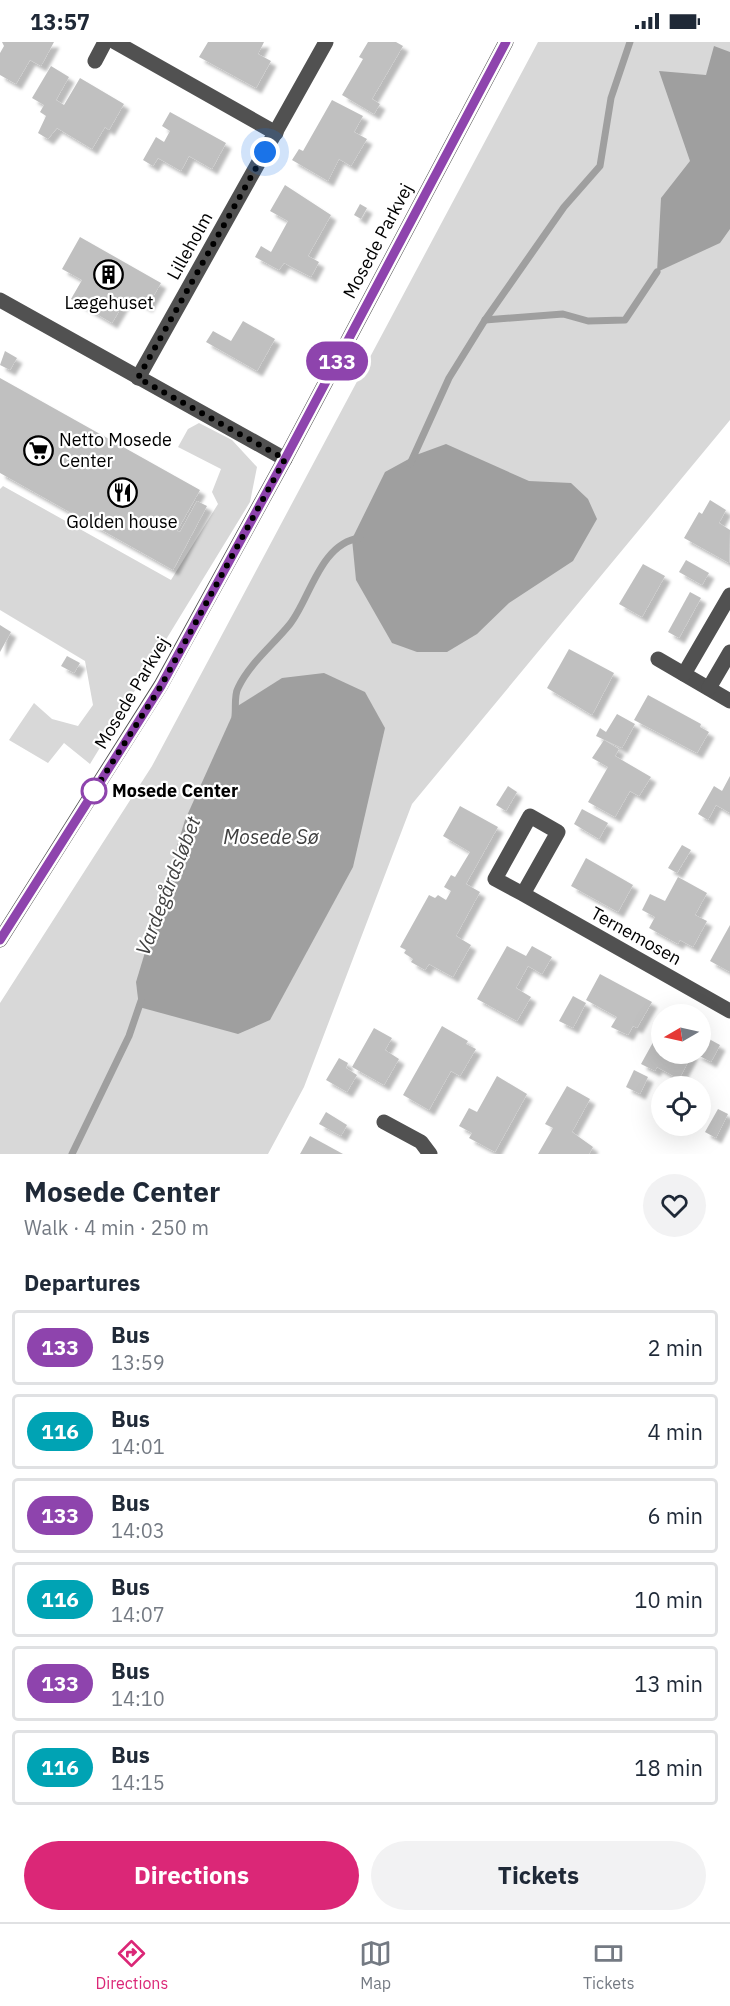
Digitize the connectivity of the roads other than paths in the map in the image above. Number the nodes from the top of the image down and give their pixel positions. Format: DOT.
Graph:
graph roads {
  1 [pos="105,42"];
  2 [pos="115,42"];
  3 [pos="326,42"];
  4 [pos="506,42"];
  5 [pos="95,61"];
  6 [pos="276,133"];
  7 [pos="0,300"];
  8 [pos="138,378"];
  9 [pos="285,459"];
  10 [pos="730,595"];
  11 [pos="730,652"];
  12 [pos="658,659"];
  13 [pos="684,674"];
  14 [pos="709,688"];
  15 [pos="730,701"];
  16 [pos="523,894"];
  17 [pos="0,940"];
  18 [pos="730,1011"];
  19 [pos="384,1122"];
  20 [pos="430,1154"];
  1 -- 5 [label="street"];
  2 -- 6 [label="street"];
  3 -- 6 [label="street, Lilleholm"];
  4 -- 9 [label="street, Mosede Parkvej"];
  6 -- 8 [label="street, Lilleholm"];
  7 -- 8 [label="street"];
  8 -- 9 [label="street"];
  9 -- 17 [label="street, Mosede Parkvej"];
  10 -- 13 [label="street"];
  11 -- 14 [label="street"];
  12 -- 13 [label="street"];
  13 -- 14 [label="street"];
  14 -- 15 [label="street"];
  16 -- 16 [label="street, Ternemosen"];
  16 -- 18 [label="street, Ternemosen"];
  19 -- 20 [label="street"];
}
